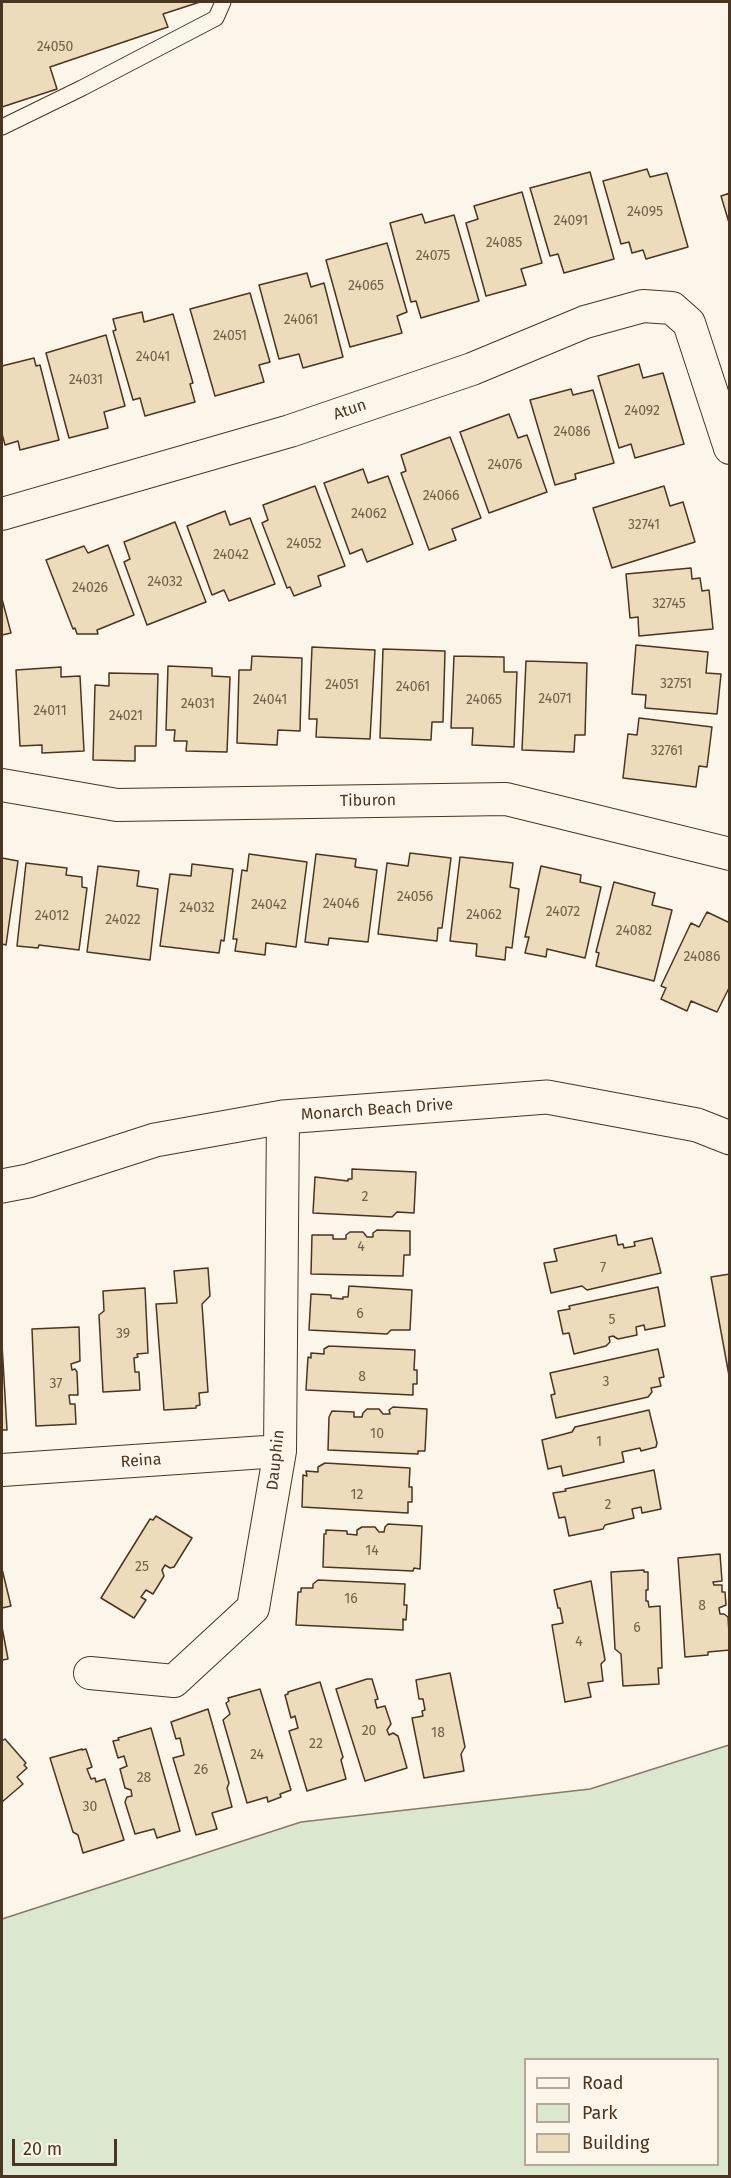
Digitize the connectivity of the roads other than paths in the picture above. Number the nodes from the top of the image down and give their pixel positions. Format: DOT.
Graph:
graph roads {
  1 [pos="223,2"];
  2 [pos="2,127"];
  3 [pos="729,448"];
  4 [pos="2,514"];
  5 [pos="2,785"];
  6 [pos="729,852"];
  7 [pos="283,1117"];
  8 [pos="729,1138"];
  9 [pos="10,1180"];
  10 [pos="280,1451"];
  11 [pos="2,1470"];
  12 [pos="90,1673"];
  1 -- 2 [label="lane"];
  3 -- 4 [label="street, Atun"];
  5 -- 6 [label="street, Tiburon"];
  7 -- 8 [label="street, Monarch Beach Drive"];
  7 -- 9 [label="street, Monarch Beach Drive"];
  7 -- 10 [label="street, Dauphin"];
  10 -- 11 [label="street, Reina"];
  10 -- 12 [label="street, Dauphin"];
}
